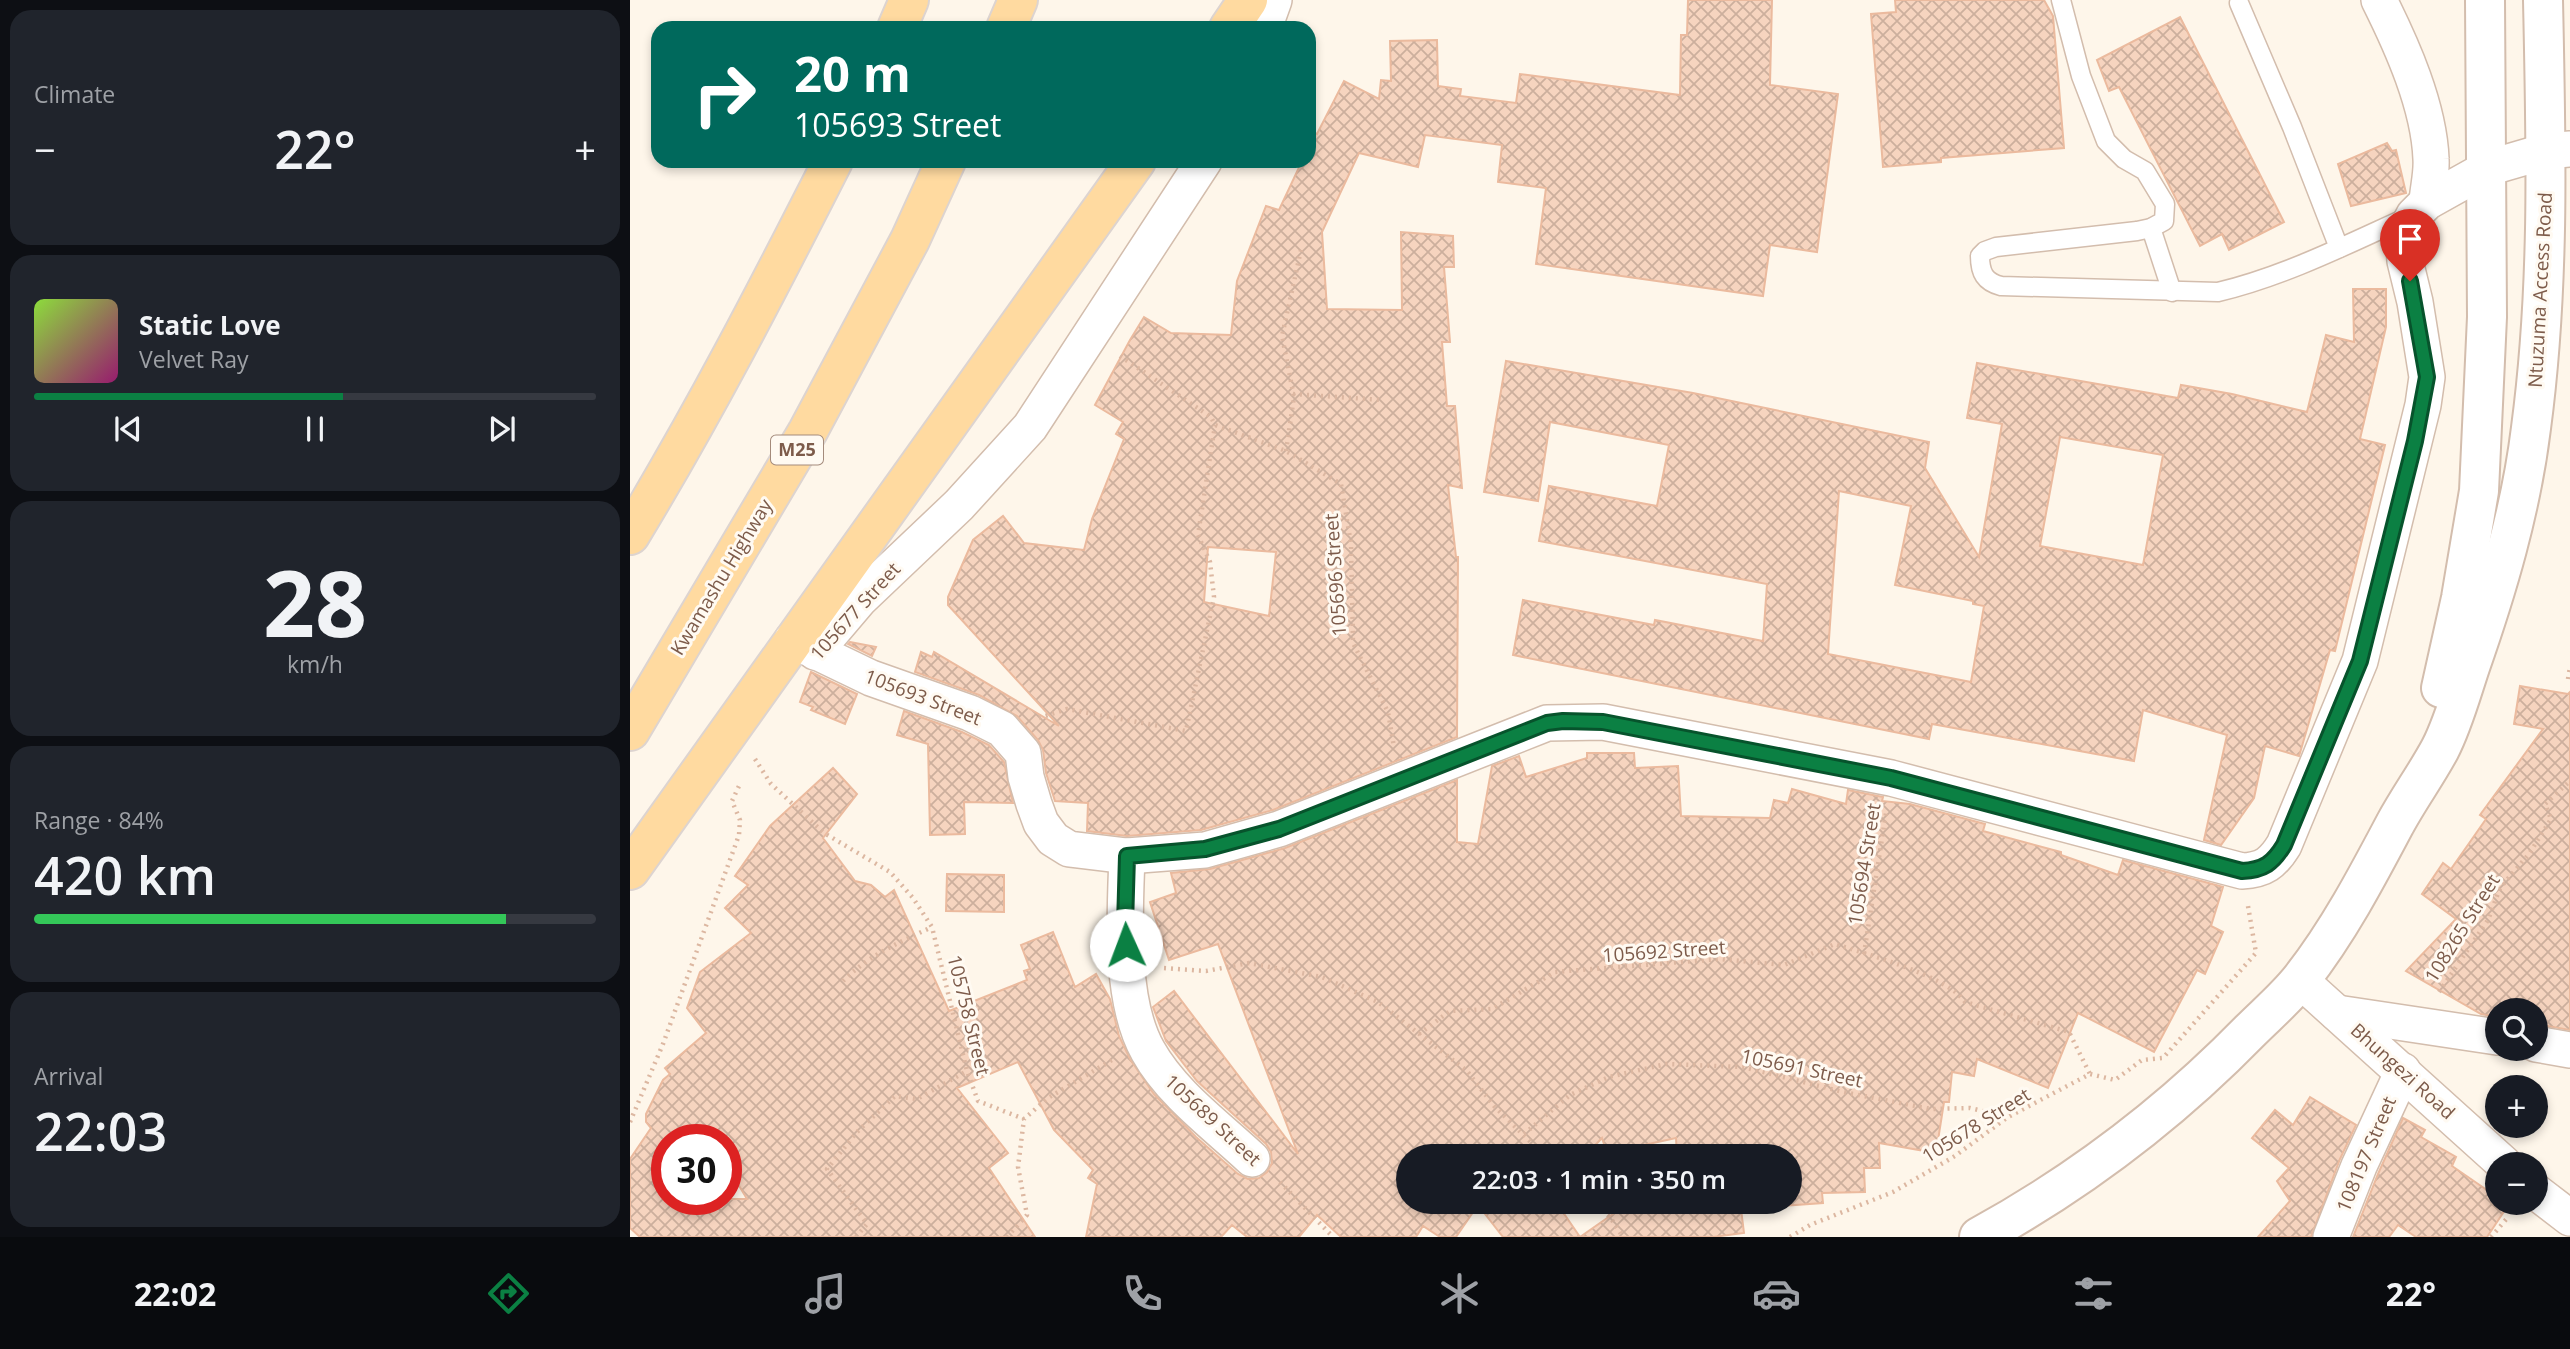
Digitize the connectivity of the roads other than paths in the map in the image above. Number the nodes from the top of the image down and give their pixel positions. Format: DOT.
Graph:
graph roads {
  1 [pos="909,0"];
  2 [pos="1018,0"];
  3 [pos="1248,0"];
  4 [pos="1274,0"];
  5 [pos="2061,0"];
  6 [pos="2379,0"];
  7 [pos="2485,0"];
  8 [pos="2543,0"];
  9 [pos="2239,3"];
  10 [pos="900,21"];
  11 [pos="1009,21"];
  12 [pos="1234,21"];
  13 [pos="1266,21"];
  14 [pos="2558,150"];
  15 [pos="829,168"];
  16 [pos="943,168"];
  17 [pos="1131,168"];
  18 [pos="1199,168"];
  19 [pos="2488,168"];
  20 [pos="2420,208"];
  21 [pos="2151,228"];
  22 [pos="2339,248"];
  23 [pos="2172,292"];
  24 [pos="630,534"];
  25 [pos="804,646"];
  26 [pos="630,730"];
  27 [pos="2404,807"];
  28 [pos="1127,856"];
  29 [pos="630,870"];
  30 [pos="2300,980"];
  31 [pos="2337,1013"];
  32 [pos="2485,1035"];
  33 [pos="2548,1046"];
  34 [pos="2570,1050"];
  35 [pos="2403,1071"];
  36 [pos="2491,1152"];
  37 [pos="1252,1159"];
  38 [pos="2548,1210"];
  39 [pos="2570,1218"];
  40 [pos="1979,1237"];
  41 [pos="2331,1237"];
  1 -- 10 [label="main road"];
  2 -- 11 [label="main road"];
  3 -- 12 [label="main road"];
  4 -- 13 [label="street"];
  5 -- 21 [label="lane"];
  6 -- 20 [label="street"];
  7 -- 19 [label="street, Ntuzuma Access Road"];
  8 -- 14 [label="street, Ntuzuma Access Road"];
  9 -- 22 [label="lane"];
  14 -- 19 [label="street"];
  14 -- 27 [label="street, Ntuzuma Access Road"];
  15 -- 24 [label="main road"];
  16 -- 26 [label="main road, Kwamashu Highway / M25"];
  17 -- 25 [label="main road"];
  18 -- 25 [label="street, 105677 Street"];
  19 -- 20 [label="street"];
  19 -- 27 [label="street, Ntuzuma Access Road"];
  20 -- 22 [label="lane"];
  20 -- 28 [label="street, 105693 Street"];
  21 -- 23 [label="lane"];
  21 -- 23 [label="lane"];
  22 -- 23 [label="lane"];
  25 -- 28 [label="street, 105693 Street"];
  25 -- 29 [label="main road"];
  27 -- 30 [label="street, Ntuzuma Access Road"];
  28 -- 37 [label="street, 105689 Street"];
  30 -- 31 [label="street, Bhungezi Road"];
  30 -- 40 [label="street, Ntuzuma Access Road"];
  31 -- 32 [label="street"];
  31 -- 35 [label="street, Bhungezi Road"];
  33 -- 34 [label="street"];
  35 -- 36 [label="street, Bhungezi Road"];
  35 -- 41 [label="street, 108197 Street"];
  38 -- 39 [label="street"];
}
